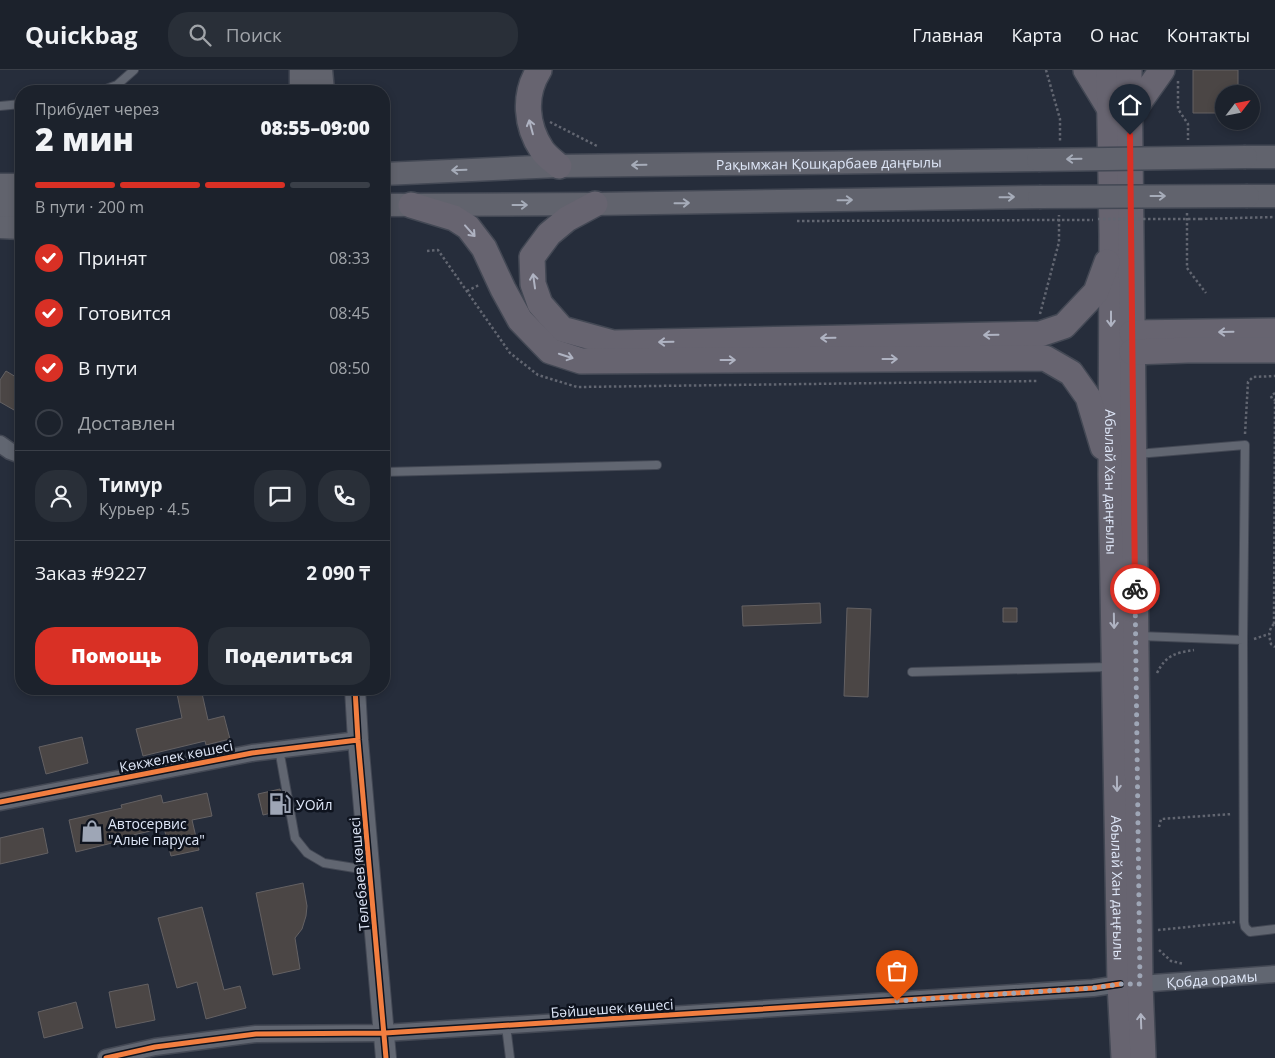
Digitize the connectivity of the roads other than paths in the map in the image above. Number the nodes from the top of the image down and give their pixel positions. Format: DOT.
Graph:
graph roads {
  1 [pos="134,70"];
  2 [pos="301,70"];
  3 [pos="321,70"];
  4 [pos="540,70"];
  5 [pos="1086,70"];
  6 [pos="1109,70"];
  7 [pos="1129,70"];
  8 [pos="1162,70"];
  9 [pos="117,85"];
  10 [pos="301,85"];
  11 [pos="322,85"];
  12 [pos="15,105"];
  13 [pos="0,106"];
  14 [pos="1120,111"];
  15 [pos="1275,157"];
  16 [pos="559,166"];
  17 [pos="390,174"];
  18 [pos="0,185"];
  19 [pos="15,185"];
  20 [pos="1275,196"];
  21 [pos="595,204"];
  22 [pos="390,205"];
  23 [pos="411,205"];
  24 [pos="0,207"];
  25 [pos="15,207"];
  26 [pos="0,227"];
  27 [pos="15,228"];
  28 [pos="1112,235"];
  29 [pos="1275,331"];
  30 [pos="1132,343"];
  31 [pos="1275,350"];
  32 [pos="0,444"];
  33 [pos="15,453"];
  34 [pos="1133,454"];
  35 [pos="657,465"];
  36 [pos="390,472"];
  37 [pos="1111,475"];
  38 [pos="1136,636"];
  39 [pos="1243,640"];
  40 [pos="1114,667"];
  41 [pos="912,672"];
  42 [pos="355,695"];
  43 [pos="358,740"];
  44 [pos="279,749"];
  45 [pos="0,802"];
  46 [pos="370,871"];
  47 [pos="1275,929"];
  48 [pos="1275,974"];
  49 [pos="1130,984"];
  50 [pos="506,1026"];
  51 [pos="385,1033"];
  52 [pos="106,1058"];
  53 [pos="386,1058"];
  54 [pos="510,1058"];
  55 [pos="1124,1058"];
  56 [pos="1143,1058"];
  1 -- 9 [label="lane"];
  2 -- 10 [label="main road"];
  3 -- 11 [label="main road"];
  16 -- 4 [label="main road, one-way"];
  5 -- 14 [label="main road"];
  6 -- 14 [label="main road, Абылай Хан даңғылы"];
  7 -- 14 [label="main road, Абылай Хан даңғылы"];
  8 -- 14 [label="main road"];
  12 -- 13 [label="lane"];
  14 -- 28 [label="main road, Абылай Хан даңғылы"];
  14 -- 30 [label="main road, Абылай Хан даңғылы"];
  15 -- 16 [label="main road, Рақымжан Қошқарбаев даңғылы, one-way, bridge"];
  16 -- 17 [label="main road, Рақымжан Қошқарбаев даңғылы, one-way"];
  18 -- 19 [label="main road"];
  21 -- 20 [label="main road, one-way, bridge"];
  23 -- 21 [label="main road, one-way"];
  28 -- 21 [label="main road, one-way"];
  22 -- 23 [label="main road"];
  23 -- 37 [label="main road, one-way"];
  24 -- 25 [label="main road"];
  26 -- 27 [label="main road"];
  28 -- 37 [label="main road, Абылай Хан даңғылы, one-way"];
  29 -- 30 [label="main road, one-way"];
  30 -- 31 [label="main road"];
  30 -- 34 [label="main road, Абылай Хан даңғылы"];
  32 -- 33 [label="street"];
  34 -- 38 [label="main road, Абылай Хан даңғылы"];
  34 -- 39 [label="lane"];
  35 -- 36 [label="lane"];
  37 -- 40 [label="main road, Абылай Хан даңғылы, one-way"];
  38 -- 39 [label="lane"];
  38 -- 49 [label="main road, Абылай Хан даңғылы"];
  39 -- 47 [label="lane"];
  40 -- 41 [label="lane"];
  40 -- 49 [label="main road, Абылай Хан даңғылы, one-way"];
  42 -- 43 [label="street, Төлебаев көшесі"];
  43 -- 44 [label="street, Көкжелек көшесі"];
  43 -- 46 [label="street, Төлебаев көшесі"];
  44 -- 45 [label="street, Көкжелек көшесі"];
  44 -- 46 [label="lane"];
  46 -- 51 [label="street, Төлебаев көшесі"];
  48 -- 49 [label="street, Қобда орамы"];
  49 -- 50 [label="street, Бәйшешек көшесі"];
  49 -- 55 [label="main road"];
  56 -- 49 [label="main road, one-way"];
  50 -- 51 [label="street, Бәйшешек көшесі"];
  50 -- 54 [label="lane"];
  51 -- 52 [label="street, Бәйшешек көшесі"];
  51 -- 53 [label="street, Төлебаев көшесі"];
}
